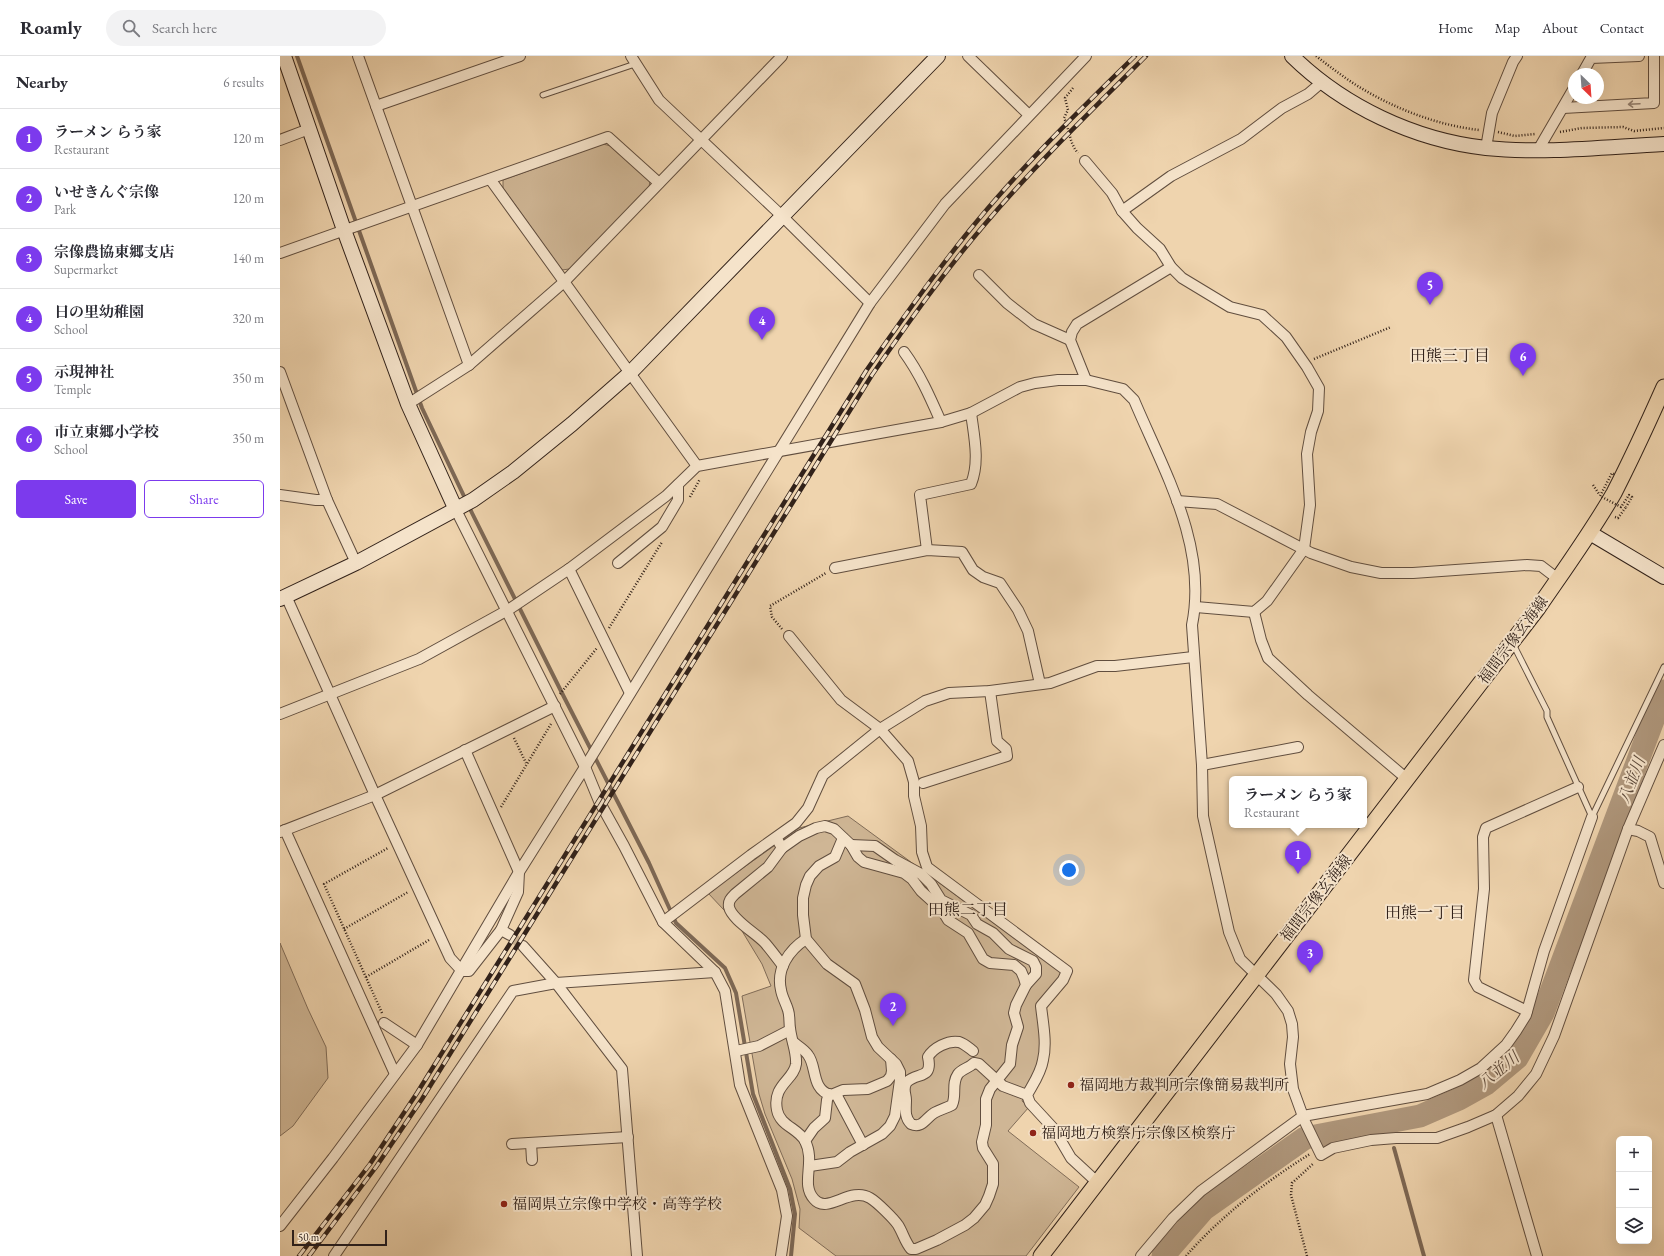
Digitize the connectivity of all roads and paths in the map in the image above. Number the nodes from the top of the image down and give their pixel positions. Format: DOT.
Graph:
graph roads {
  1 [pos="284,56"];
  2 [pos="358,56"];
  3 [pos="520,56"];
  4 [pos="782,56"];
  5 [pos="938,56"];
  6 [pos="968,56"];
  7 [pos="1086,56"];
  8 [pos="1517,56"];
  9 [pos="1639,56"];
  10 [pos="1654,56"];
  11 [pos="1297,58"];
  12 [pos="633,60"];
  13 [pos="1585,68"];
  14 [pos="1322,82"];
  15 [pos="1074,87"];
  16 [pos="543,95"];
  17 [pos="1568,99"];
  18 [pos="376,106"];
  19 [pos="1563,108"];
  20 [pos="1029,115"];
  21 [pos="309,129"];
  22 [pos="701,139"];
  23 [pos="280,140"];
  24 [pos="1664,144"];
  25 [pos="1486,148"];
  26 [pos="1538,150"];
  27 [pos="1085,161"];
  28 [pos="490,179"];
  29 [pos="660,183"];
  30 [pos="411,206"];
  31 [pos="1122,211"];
  32 [pos="783,217"];
  33 [pos="344,230"];
  34 [pos="280,253"];
  35 [pos="1171,267"];
  36 [pos="979,275"];
  37 [pos="564,282"];
  38 [pos="870,303"];
  39 [pos="1391,327"];
  40 [pos="1070,340"];
  41 [pos="904,352"];
  42 [pos="1305,363"];
  43 [pos="469,365"];
  44 [pos="280,372"];
  45 [pos="630,373"];
  46 [pos="1086,380"];
  47 [pos="1664,388"];
  48 [pos="414,400"];
  49 [pos="971,413"];
  50 [pos="941,422"];
  51 [pos="779,450"];
  52 [pos="708,464"];
  53 [pos="697,466"];
  54 [pos="1614,474"];
  55 [pos="678,485"];
  56 [pos="1593,485"];
  57 [pos="280,495"];
  58 [pos="1600,496"];
  59 [pos="689,498"];
  60 [pos="327,500"];
  61 [pos="1177,501"];
  62 [pos="458,509"];
  63 [pos="1612,516"];
  64 [pos="1590,533"];
  65 [pos="664,538"];
  66 [pos="1304,549"];
  67 [pos="927,550"];
  68 [pos="356,563"];
  69 [pos="618,563"];
  70 [pos="835,568"];
  71 [pos="569,569"];
  72 [pos="1664,577"];
  73 [pos="1558,579"];
  74 [pos="283,597"];
  75 [pos="1196,607"];
  76 [pos="510,609"];
  77 [pos="1254,612"];
  78 [pos="789,636"];
  79 [pos="603,638"];
  80 [pos="1512,641"];
  81 [pos="1193,657"];
  82 [pos="1664,667"];
  83 [pos="1040,684"];
  84 [pos="564,689"];
  85 [pos="990,691"];
  86 [pos="630,693"];
  87 [pos="329,695"];
  88 [pos="557,709"];
  89 [pos="280,714"];
  90 [pos="509,728"];
  91 [pos="880,729"];
  92 [pos="1664,745"];
  93 [pos="1298,748"];
  94 [pos="465,750"];
  95 [pos="527,763"];
  96 [pos="588,763"];
  97 [pos="1202,765"];
  98 [pos="1407,779"];
  99 [pos="923,783"];
  100 [pos="1578,787"];
  101 [pos="375,795"];
  102 [pos="493,814"];
  103 [pos="1592,818"];
  104 [pos="1628,829"];
  105 [pos="282,831"];
  106 [pos="843,838"];
  107 [pos="776,839"];
  108 [pos="397,843"];
  109 [pos="850,845"];
  110 [pos="782,848"];
  111 [pos="520,872"];
  112 [pos="1664,883"];
  113 [pos="417,887"];
  114 [pos="941,905"];
  115 [pos="663,922"];
  116 [pos="344,929"];
  117 [pos="439,934"];
  118 [pos="806,939"];
  119 [pos="523,946"];
  120 [pos="782,966"];
  121 [pos="462,971"];
  122 [pos="715,972"];
  123 [pos="366,976"];
  124 [pos="1256,976"];
  125 [pos="556,983"];
  126 [pos="1026,985"];
  127 [pos="1527,1011"];
  128 [pos="384,1024"];
  129 [pos="790,1030"];
  130 [pos="793,1042"];
  131 [pos="417,1045"];
  132 [pos="736,1050"];
  133 [pos="973,1051"];
  134 [pos="891,1059"];
  135 [pos="395,1074"];
  136 [pos="998,1080"];
  137 [pos="832,1094"];
  138 [pos="1027,1095"];
  139 [pos="1496,1115"];
  140 [pos="1304,1119"];
  141 [pos="628,1137"];
  142 [pos="805,1141"];
  143 [pos="531,1143"];
  144 [pos="512,1144"];
  145 [pos="863,1145"];
  146 [pos="1318,1150"];
  147 [pos="532,1160"];
  148 [pos="810,1166"];
  149 [pos="1098,1183"];
  150 [pos="280,1226"];
  151 [pos="334,1256"];
  152 [pos="637,1256"];
  153 [pos="782,1256"];
  154 [pos="1042,1256"];
  155 [pos="1141,1256"];
  156 [pos="1186,1256"];
  157 [pos="1307,1256"];
  158 [pos="1537,1256"];
  1 -- 21 [label="street"];
  2 -- 18 [label="street"];
  3 -- 18 [label="street"];
  4 -- 22 [label="street"];
  5 -- 32 [label="street"];
  6 -- 20 [label="street"];
  7 -- 20 [label="street"];
  8 -- 25 [label="street"];
  9 -- 13 [label="street"];
  10 -- 19 [label="street, one-way"];
  11 -- 14 [label="street"];
  12 -- 16 [label="lane"];
  12 -- 22 [label="street"];
  14 -- 25 [label="street"];
  14 -- 31 [label="street"];
  15 -- 27 [label="path"];
  17 -- 19 [label="street"];
  18 -- 30 [label="street"];
  19 -- 26 [label="street"];
  20 -- 38 [label="street"];
  21 -- 23 [label="street"];
  21 -- 33 [label="street"];
  22 -- 29 [label="street"];
  22 -- 32 [label="street"];
  24 -- 26 [label="street"];
  25 -- 26 [label="street"];
  27 -- 31 [label="street"];
  28 -- 29 [label="street"];
  28 -- 30 [label="street"];
  28 -- 37 [label="street"];
  29 -- 37 [label="street"];
  30 -- 33 [label="street"];
  30 -- 43 [label="street"];
  31 -- 35 [label="street"];
  32 -- 38 [label="street"];
  32 -- 45 [label="street"];
  33 -- 34 [label="street"];
  33 -- 48 [label="street"];
  35 -- 40 [label="street"];
  35 -- 42 [label="street"];
  36 -- 40 [label="street"];
  37 -- 43 [label="street"];
  37 -- 45 [label="street"];
  38 -- 51 [label="street"];
  39 -- 42 [label="path"];
  40 -- 46 [label="street"];
  41 -- 50 [label="street"];
  42 -- 66 [label="street"];
  43 -- 48 [label="street"];
  44 -- 60 [label="street"];
  45 -- 53 [label="street"];
  45 -- 62 [label="street"];
  46 -- 49 [label="street"];
  46 -- 61 [label="street"];
  47 -- 64 [label="main road, 福間宗像玄海線"];
  48 -- 62 [label="street"];
  49 -- 50 [label="street"];
  49 -- 67 [label="street"];
  50 -- 51 [label="street"];
  51 -- 52 [label="street"];
  51 -- 86 [label="street"];
  52 -- 53 [label="street"];
  52 -- 59 [label="path"];
  53 -- 55 [label="street"];
  54 -- 58 [label="path, bridge"];
  55 -- 69 [label="street"];
  55 -- 71 [label="street"];
  56 -- 58 [label="path"];
  57 -- 60 [label="street"];
  58 -- 63 [label="path, bridge"];
  60 -- 68 [label="street"];
  61 -- 66 [label="street"];
  61 -- 75 [label="street"];
  62 -- 68 [label="street"];
  62 -- 76 [label="street"];
  64 -- 72 [label="street"];
  64 -- 73 [label="main road, 福間宗像玄海線"];
  65 -- 79 [label="path"];
  66 -- 73 [label="street"];
  66 -- 77 [label="street"];
  67 -- 70 [label="street"];
  67 -- 83 [label="street"];
  68 -- 74 [label="street"];
  70 -- 78 [label="path"];
  71 -- 76 [label="street"];
  71 -- 79 [label="street"];
  73 -- 80 [label="main road, 福間宗像玄海線"];
  74 -- 87 [label="street"];
  75 -- 77 [label="street"];
  75 -- 81 [label="street"];
  76 -- 87 [label="street"];
  76 -- 88 [label="street"];
  77 -- 98 [label="street"];
  78 -- 91 [label="street"];
  79 -- 84 [label="path"];
  79 -- 86 [label="street"];
  80 -- 98 [label="main road, 福間宗像玄海線"];
  80 -- 100 [label="lane"];
  81 -- 83 [label="street"];
  81 -- 97 [label="street"];
  82 -- 103 [label="lane"];
  83 -- 85 [label="street"];
  85 -- 91 [label="street"];
  85 -- 99 [label="street"];
  86 -- 96 [label="street"];
  87 -- 89 [label="street"];
  87 -- 101 [label="street"];
  88 -- 90 [label="street"];
  88 -- 95 [label="path"];
  88 -- 96 [label="street"];
  90 -- 94 [label="street"];
  90 -- 95 [label="path"];
  91 -- 107 [label="street"];
  91 -- 138 [label="street"];
  92 -- 104 [label="street"];
  93 -- 97 [label="street"];
  94 -- 101 [label="street"];
  94 -- 102 [label="street"];
  95 -- 102 [label="path"];
  96 -- 111 [label="street"];
  96 -- 115 [label="street"];
  97 -- 124 [label="street"];
  98 -- 124 [label="main road, 福間宗像玄海線"];
  100 -- 103 [label="lane"];
  100 -- 127 [label="street"];
  101 -- 105 [label="street"];
  101 -- 108 [label="street"];
  102 -- 111 [label="street"];
  103 -- 127 [label="street"];
  104 -- 112 [label="street"];
  104 -- 139 [label="street"];
  105 -- 135 [label="street"];
  106 -- 109 [label="street"];
  106 -- 110 [label="street"];
  106 -- 118 [label="street"];
  107 -- 110 [label="street"];
  107 -- 115 [label="street"];
  108 -- 113 [label="street"];
  108 -- 116 [label="path"];
  109 -- 114 [label="street"];
  109 -- 114 [label="street"];
  110 -- 120 [label="street"];
  111 -- 121 [label="street"];
  111 -- 121 [label="street"];
  113 -- 116 [label="path"];
  113 -- 117 [label="street"];
  114 -- 126 [label="street"];
  114 -- 126 [label="street"];
  115 -- 122 [label="street"];
  116 -- 123 [label="path"];
  117 -- 121 [label="street"];
  117 -- 123 [label="path"];
  118 -- 120 [label="street"];
  118 -- 134 [label="street"];
  119 -- 125 [label="street"];
  120 -- 129 [label="street"];
  121 -- 131 [label="street"];
  122 -- 125 [label="street"];
  122 -- 132 [label="street"];
  123 -- 128 [label="path"];
  124 -- 140 [label="street"];
  124 -- 149 [label="main road, 福間宗像玄海線"];
  125 -- 141 [label="street"];
  125 -- 151 [label="street"];
  126 -- 136 [label="street"];
  127 -- 140 [label="street"];
  128 -- 131 [label="street"];
  129 -- 130 [label="street"];
  129 -- 132 [label="street"];
  130 -- 137 [label="street"];
  130 -- 142 [label="street"];
  131 -- 135 [label="street"];
  132 -- 153 [label="street"];
  133 -- 136 [label="street"];
  134 -- 137 [label="street"];
  134 -- 145 [label="street"];
  135 -- 150 [label="street"];
  136 -- 138 [label="street"];
  136 -- 148 [label="street"];
  137 -- 142 [label="street"];
  137 -- 145 [label="street"];
  138 -- 149 [label="street"];
  139 -- 146 [label="street"];
  139 -- 158 [label="street"];
  140 -- 146 [label="street"];
  140 -- 155 [label="street"];
  141 -- 143 [label="street"];
  141 -- 152 [label="street"];
  142 -- 148 [label="street"];
  143 -- 144 [label="street"];
  143 -- 147 [label="street"];
  145 -- 148 [label="street"];
  146 -- 156 [label="path"];
  146 -- 157 [label="path"];
  149 -- 154 [label="main road, 福間宗像玄海線"];
}
